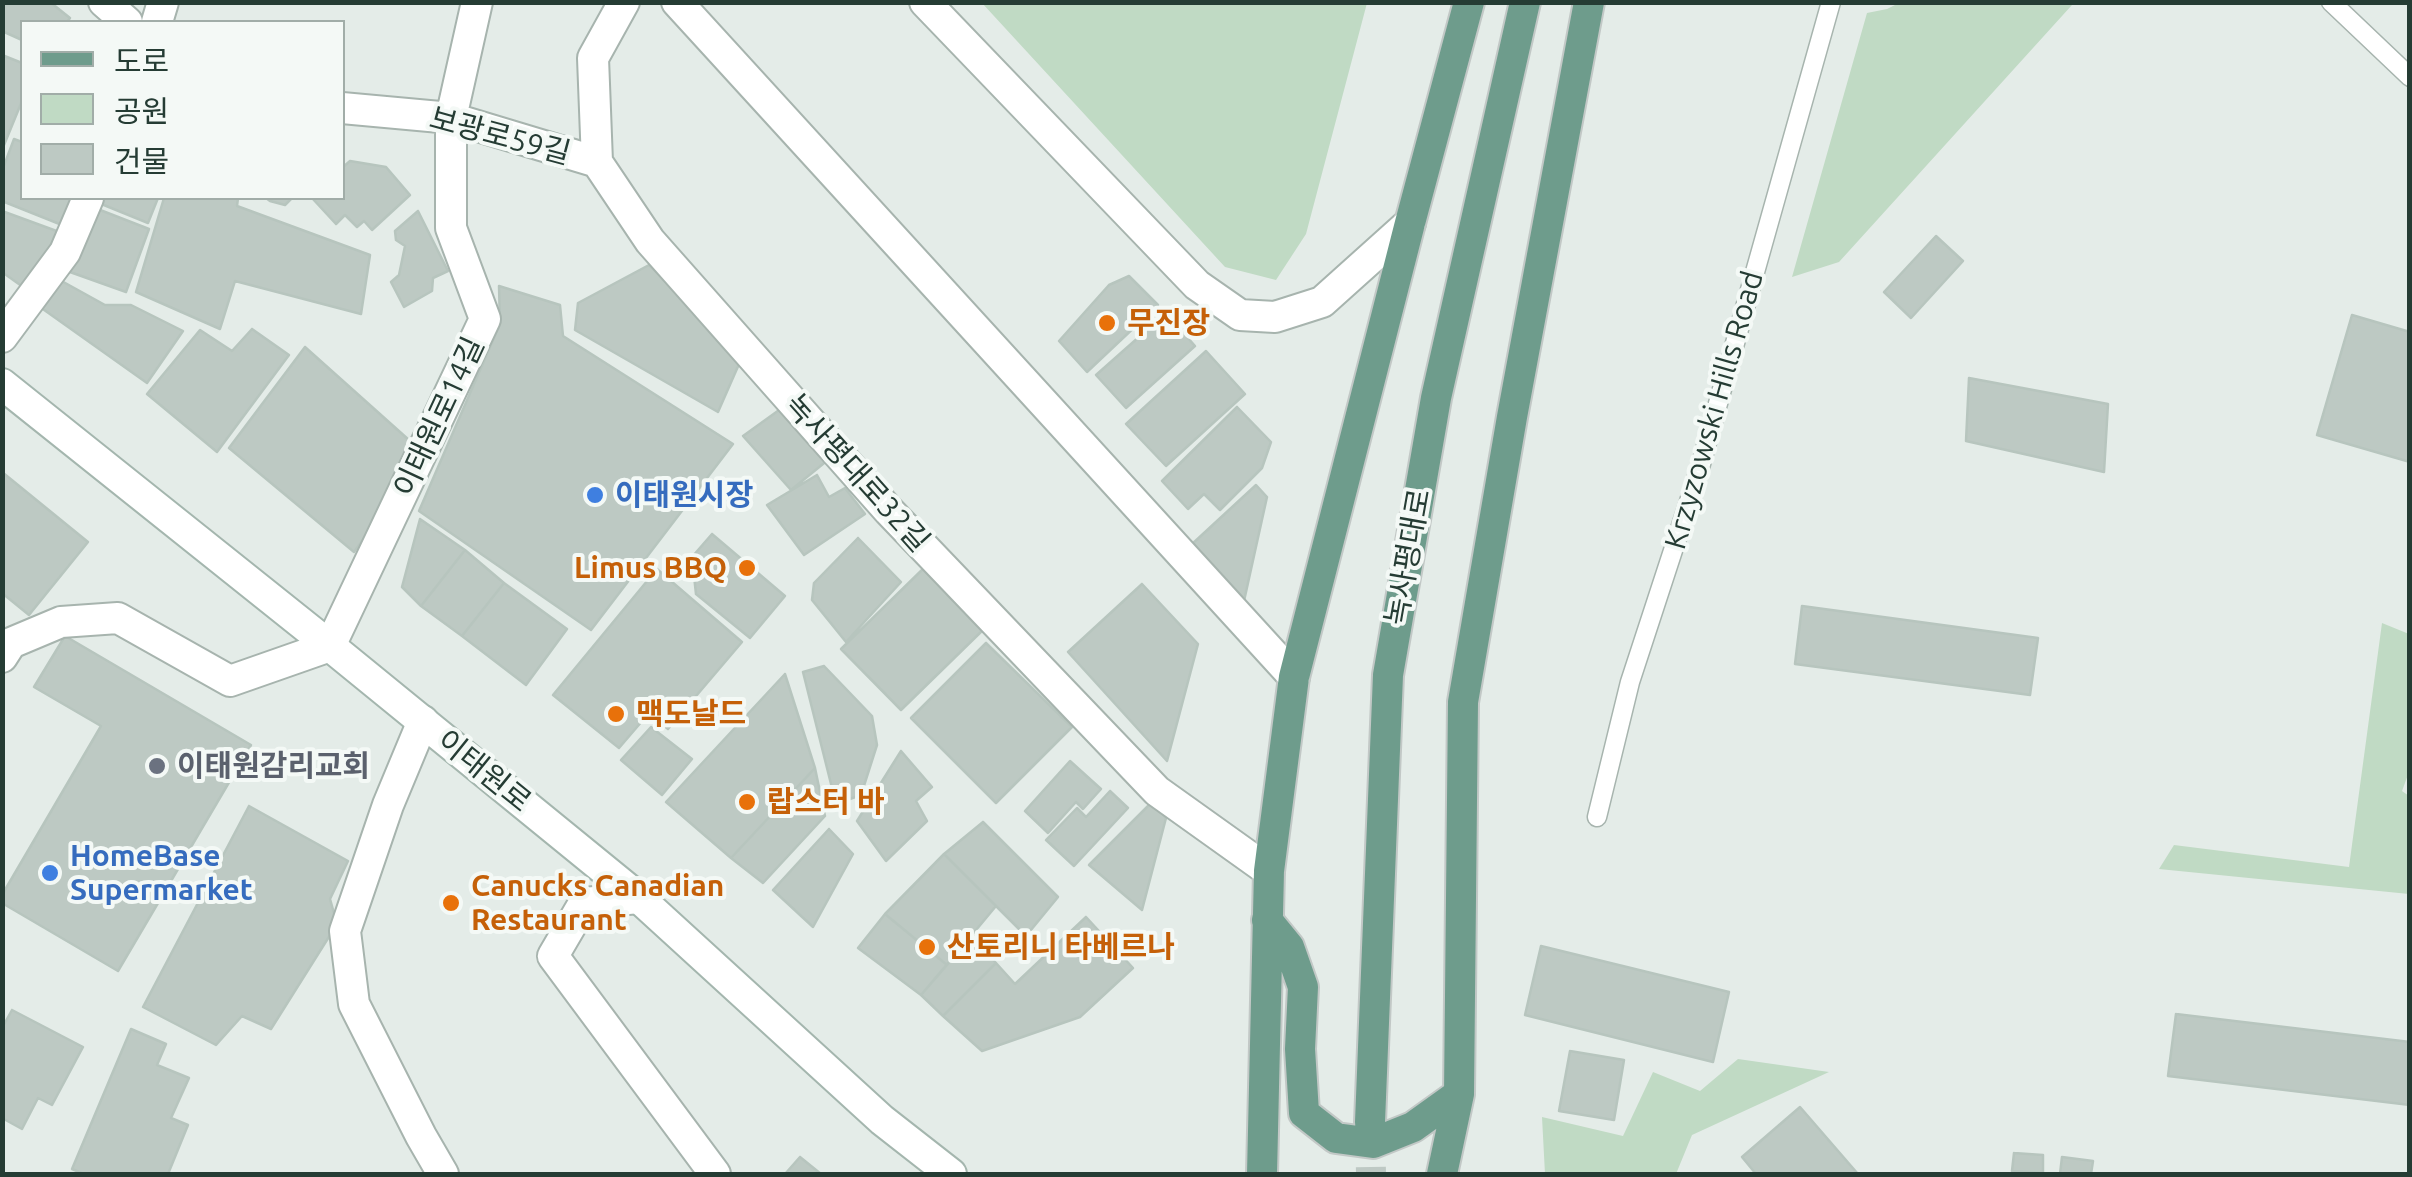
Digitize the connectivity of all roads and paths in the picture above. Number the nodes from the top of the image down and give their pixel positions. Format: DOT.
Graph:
graph roads {
  1 [pos="104,2"];
  2 [pos="476,2"];
  3 [pos="624,2"];
  4 [pos="677,2"];
  5 [pos="925,2"];
  6 [pos="1469,2"];
  7 [pos="1525,2"];
  8 [pos="1589,2"];
  9 [pos="1831,2"];
  10 [pos="2331,2"];
  11 [pos="125,20"];
  12 [pos="2410,77"];
  13 [pos="345,108"];
  14 [pos="451,118"];
  15 [pos="597,162"];
  16 [pos="87,200"];
  17 [pos="1410,223"];
  18 [pos="2,337"];
  19 [pos="2,384"];
  20 [pos="330,646"];
  21 [pos="2,656"];
  22 [pos="1294,677"];
  23 [pos="422,722"];
  24 [pos="1597,817"];
  25 [pos="1269,871"];
  26 [pos="639,898"];
  27 [pos="1266,920"];
  28 [pos="1459,1094"];
  29 [pos="1370,1122"];
  30 [pos="443,1174"];
  31 [pos="714,1174"];
  32 [pos="951,1174"];
  33 [pos="1262,1174"];
  34 [pos="1442,1174"];
  1 -- 11 [label="street"];
  2 -- 14 [label="street, 이태원로14길"];
  3 -- 15 [label="street"];
  4 -- 22 [label="street"];
  5 -- 17 [label="street"];
  6 -- 17 [label="main road"];
  7 -- 29 [label="main road, 녹사평대로"];
  8 -- 28 [label="main road"];
  9 -- 24 [label="lane, Krzyzowski Hills Road"];
  10 -- 12 [label="lane"];
  13 -- 14 [label="street, 보광로59길"];
  14 -- 15 [label="street, 보광로59길"];
  14 -- 20 [label="street, 이태원로14길"];
  15 -- 25 [label="street, 녹사평대로32길"];
  16 -- 18 [label="street"];
  17 -- 22 [label="main road"];
  19 -- 20 [label="street, 이태원로"];
  20 -- 21 [label="street"];
  20 -- 23 [label="street, 이태원로"];
  22 -- 25 [label="main road"];
  23 -- 26 [label="street, 이태원로"];
  23 -- 30 [label="street"];
  25 -- 27 [label="main road"];
  26 -- 31 [label="street"];
  26 -- 32 [label="street, 이태원로"];
  27 -- 28 [label="main road"];
  27 -- 33 [label="main road"];
  28 -- 34 [label="main road"];
}
